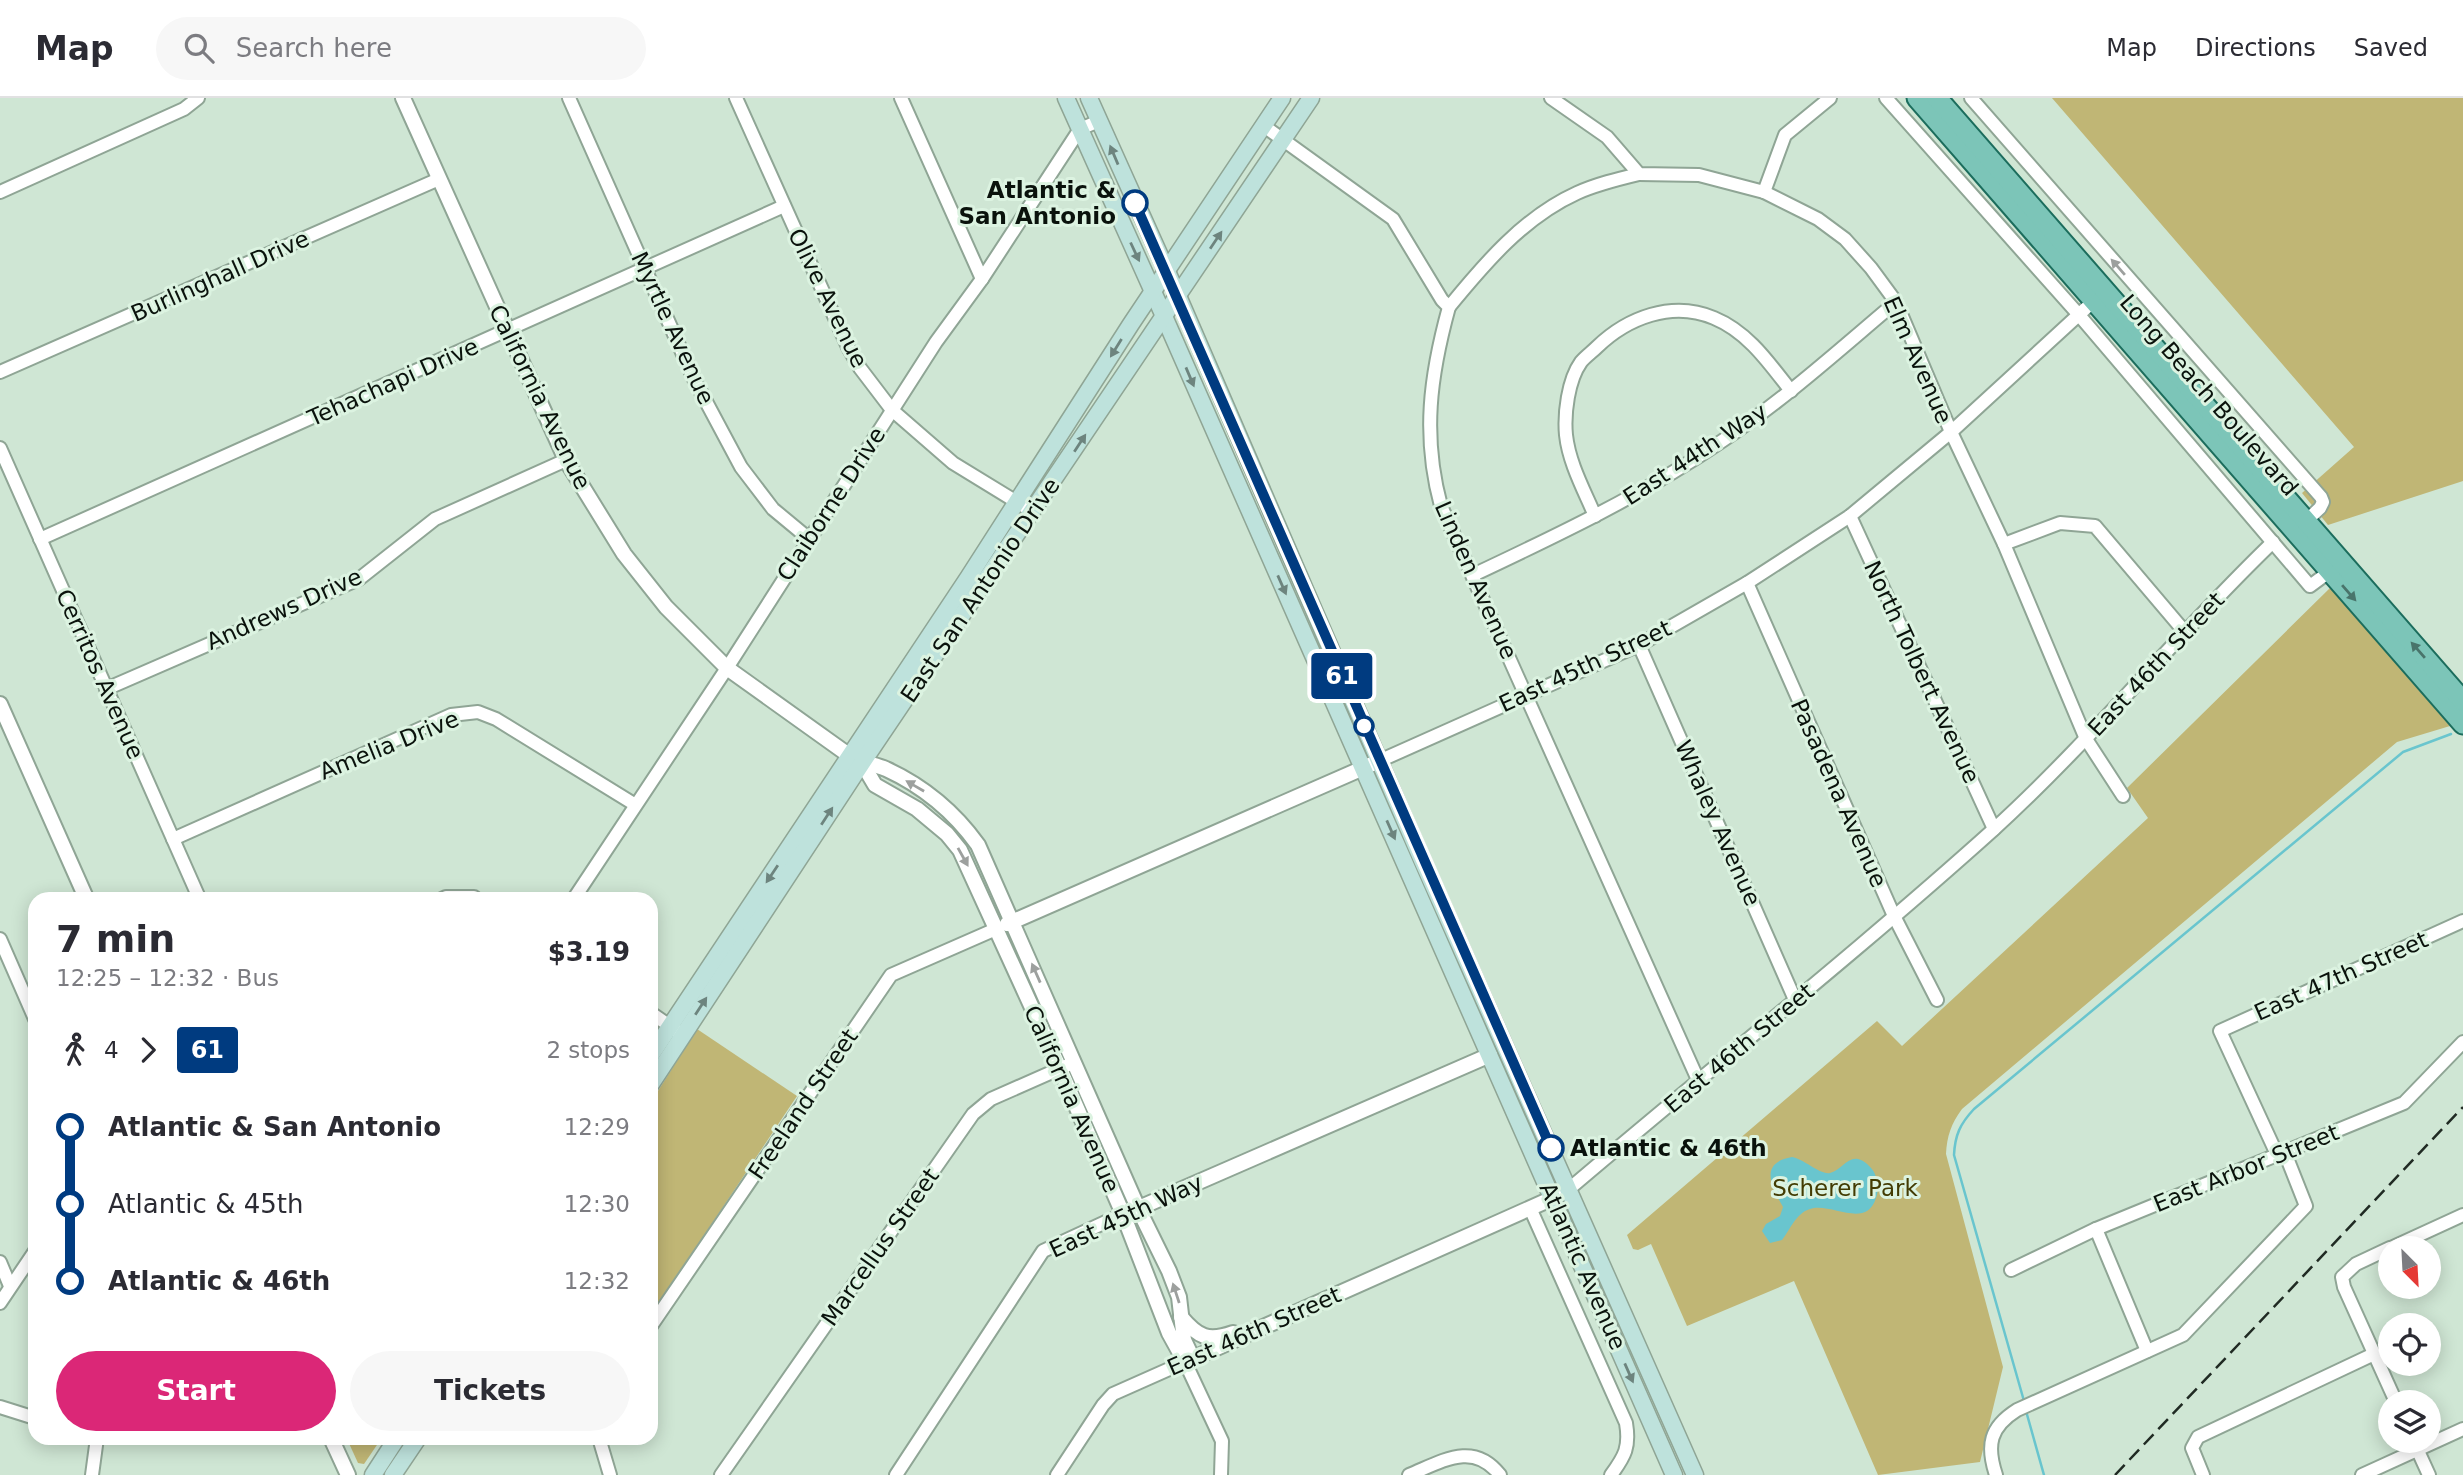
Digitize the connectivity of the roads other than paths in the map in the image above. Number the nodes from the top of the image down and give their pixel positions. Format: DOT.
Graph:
graph roads {
  1 [pos="198,98"];
  2 [pos="403,98"];
  3 [pos="569,98"];
  4 [pos="736,98"];
  5 [pos="901,98"];
  6 [pos="1066,98"];
  7 [pos="1089,98"];
  8 [pos="1282,98"];
  9 [pos="1311,98"];
  10 [pos="1551,98"];
  11 [pos="1830,98"];
  12 [pos="1886,98"];
  13 [pos="1917,98"];
  14 [pos="1937,98"];
  15 [pos="1971,98"];
  16 [pos="1099,121"];
  17 [pos="1264,126"];
  18 [pos="1080,129"];
  19 [pos="1284,140"];
  20 [pos="1639,174"];
  21 [pos="439,179"];
  22 [pos="1765,191"];
  23 [pos="0,192"];
  24 [pos="784,206"];
  25 [pos="645,269"];
  26 [pos="1166,272"];
  27 [pos="982,279"];
  28 [pos="1153,291"];
  29 [pos="1178,296"];
  30 [pos="2100,296"];
  31 [pos="1896,302"];
  32 [pos="1450,307"];
  33 [pos="1163,314"];
  34 [pos="2079,315"];
  35 [pos="507,332"];
  36 [pos="0,372"];
  37 [pos="1791,391"];
  38 [pos="892,410"];
  39 [pos="1951,432"];
  40 [pos="0,448"];
  41 [pos="566,460"];
  42 [pos="1016,500"];
  43 [pos="1033,512"];
  44 [pos="1595,516"];
  45 [pos="1850,516"];
  46 [pos="2306,521"];
  47 [pos="808,538"];
  48 [pos="40,539"];
  49 [pos="2273,542"];
  50 [pos="2004,544"];
  51 [pos="2337,567"];
  52 [pos="1473,575"];
  53 [pos="1747,583"];
  54 [pos="2183,631"];
  55 [pos="1639,645"];
  56 [pos="727,668"];
  57 [pos="106,689"];
  58 [pos="1527,695"];
  59 [pos="2463,701"];
  60 [pos="0,704"];
  61 [pos="2463,724"];
  62 [pos="2086,739"];
  63 [pos="856,759"];
  64 [pos="1372,764"];
  65 [pos="2123,796"];
  66 [pos="634,804"];
  67 [pos="1994,829"];
  68 [pos="173,839"];
  69 [pos="83,892"];
  70 [pos="196,892"];
  71 [pos="578,892"];
  72 [pos="1894,916"];
  73 [pos="2463,921"];
  74 [pos="1013,922"];
  75 [pos="996,929"];
  76 [pos="0,939"];
  77 [pos="1937,1000"];
  78 [pos="28,1002"];
  79 [pos="1796,1002"];
  80 [pos="658,1018"];
  81 [pos="676,1031"];
  82 [pos="2463,1042"];
  83 [pos="658,1048"];
  84 [pos="1490,1055"];
  85 [pos="1075,1062"];
  86 [pos="658,1069"];
  87 [pos="1060,1069"];
  88 [pos="1699,1082"];
  89 [pos="2285,1153"];
  90 [pos="1569,1189"];
  91 [pos="1553,1198"];
  92 [pos="1138,1208"];
  93 [pos="1530,1208"];
  94 [pos="1124,1214"];
  95 [pos="2463,1215"];
  96 [pos="2096,1229"];
  97 [pos="2417,1236"];
  98 [pos="2378,1254"];
  99 [pos="28,1261"];
  100 [pos="0,1262"];
  101 [pos="2011,1270"];
  102 [pos="10,1286"];
  103 [pos="0,1303"];
  104 [pos="658,1316"];
  105 [pos="1181,1317"];
  106 [pos="1251,1332"];
  107 [pos="2147,1351"];
  108 [pos="2374,1354"];
  109 [pos="1189,1361"];
  110 [pos="2390,1390"];
  111 [pos="0,1407"];
  112 [pos="28,1416"];
  113 [pos="2463,1429"];
  114 [pos="2441,1436"];
  115 [pos="96,1445"];
  116 [pos="334,1445"];
  117 [pos="392,1445"];
  118 [pos="413,1445"];
  119 [pos="601,1445"];
  120 [pos="2401,1453"];
  121 [pos="2419,1453"];
  122 [pos="92,1475"];
  123 [pos="348,1475"];
  124 [pos="373,1475"];
  125 [pos="393,1475"];
  126 [pos="610,1475"];
  127 [pos="721,1475"];
  128 [pos="896,1475"];
  129 [pos="1057,1475"];
  130 [pos="1221,1475"];
  131 [pos="1409,1475"];
  132 [pos="1500,1475"];
  133 [pos="1611,1475"];
  134 [pos="1674,1475"];
  135 [pos="1695,1475"];
  136 [pos="1996,1475"];
  137 [pos="2203,1475"];
  138 [pos="2362,1475"];
  139 [pos="2429,1475"];
  1 -- 23 [label="street"];
  2 -- 21 [label="street, California Avenue"];
  3 -- 25 [label="street, Myrtle Avenue"];
  4 -- 24 [label="street, Olive Avenue"];
  5 -- 27 [label="street"];
  6 -- 18 [label="main road, Atlantic Avenue"];
  7 -- 16 [label="main road, Atlantic Avenue"];
  8 -- 17 [label="main road, East San Antonio Drive"];
  9 -- 19 [label="main road, East San Antonio Drive"];
  10 -- 20 [label="street"];
  11 -- 22 [label="street"];
  12 -- 34 [label="street"];
  13 -- 30 [label="main road, Long Beach Boulevard"];
  14 -- 30 [label="main road, Long Beach Boulevard"];
  46 -- 15 [label="street, one-way"];
  16 -- 18 [label="street"];
  26 -- 16 [label="main road, Atlantic Avenue, one-way"];
  17 -- 19 [label="street"];
  17 -- 26 [label="main road, East San Antonio Drive"];
  18 -- 27 [label="street, Claiborne Drive"];
  18 -- 28 [label="main road, Atlantic Avenue, one-way"];
  29 -- 19 [label="main road, East San Antonio Drive, one-way"];
  19 -- 32 [label="street"];
  20 -- 22 [label="street, Elm Avenue"];
  20 -- 32 [label="street, Elm Avenue"];
  21 -- 35 [label="street, California Avenue"];
  21 -- 36 [label="street, Burlinghall Drive"];
  22 -- 31 [label="street, Elm Avenue"];
  24 -- 25 [label="street, Tehachapi Drive"];
  24 -- 38 [label="street, Olive Avenue"];
  25 -- 35 [label="street, Tehachapi Drive"];
  25 -- 47 [label="street, Myrtle Avenue"];
  26 -- 28 [label="main road, East San Antonio Drive"];
  26 -- 29 [label="main road, Atlantic Avenue"];
  27 -- 38 [label="street, Claiborne Drive"];
  28 -- 33 [label="main road, Atlantic Avenue"];
  28 -- 42 [label="main road, East San Antonio Drive, one-way"];
  29 -- 33 [label="main road, East San Antonio Drive"];
  29 -- 64 [label="main road, Atlantic Avenue"];
  30 -- 34 [label="street, East 45th Street"];
  30 -- 46 [label="main road, Long Beach Boulevard"];
  30 -- 51 [label="main road, Long Beach Boulevard"];
  31 -- 37 [label="street, East 44th Way"];
  31 -- 39 [label="street, Elm Avenue"];
  32 -- 52 [label="street, Linden Avenue"];
  43 -- 33 [label="main road, East San Antonio Drive, one-way"];
  33 -- 64 [label="main road, Atlantic Avenue, one-way"];
  34 -- 39 [label="street, East 45th Street"];
  34 -- 49 [label="street"];
  35 -- 41 [label="street, California Avenue"];
  35 -- 48 [label="street, Tehachapi Drive"];
  37 -- 44 [label="street, East 44th Way"];
  37 -- 44 [label="street"];
  38 -- 42 [label="street, Olive Avenue"];
  38 -- 47 [label="street, Claiborne Drive"];
  39 -- 45 [label="street, East 45th Street"];
  39 -- 50 [label="street, Elm Avenue"];
  40 -- 48 [label="street, Cerritos Avenue"];
  41 -- 56 [label="street, California Avenue"];
  41 -- 57 [label="street, Andrews Drive"];
  42 -- 43 [label="street, Olive Avenue"];
  42 -- 63 [label="main road, East San Antonio Drive"];
  43 -- 63 [label="main road, East San Antonio Drive"];
  44 -- 52 [label="street, East 44th Way"];
  45 -- 53 [label="street, East 45th Street"];
  45 -- 67 [label="street, North Tolbert Avenue"];
  46 -- 51 [label="main road, Long Beach Boulevard"];
  47 -- 56 [label="street, Claiborne Drive"];
  48 -- 57 [label="street, Cerritos Avenue"];
  49 -- 51 [label="street"];
  49 -- 54 [label="street, East 46th Street"];
  50 -- 54 [label="street"];
  50 -- 62 [label="street, Elm Avenue"];
  59 -- 51 [label="main road, Long Beach Boulevard, one-way"];
  51 -- 61 [label="main road, Long Beach Boulevard, one-way"];
  52 -- 58 [label="street, Linden Avenue"];
  53 -- 55 [label="street, East 45th Street"];
  53 -- 72 [label="street, Pasadena Avenue"];
  54 -- 62 [label="street, East 46th Street"];
  55 -- 58 [label="street, East 45th Street"];
  55 -- 79 [label="street, Whaley Avenue"];
  56 -- 63 [label="street, California Avenue"];
  56 -- 66 [label="street, Claiborne Drive"];
  57 -- 68 [label="street, Cerritos Avenue"];
  58 -- 64 [label="street, East 45th Street"];
  58 -- 88 [label="street, Linden Avenue"];
  60 -- 69 [label="street"];
  62 -- 65 [label="street, Elm Avenue"];
  62 -- 67 [label="street, East 46th Street"];
  74 -- 63 [label="street, California Avenue, one-way"];
  63 -- 75 [label="street, California Avenue, one-way"];
  63 -- 81 [label="main road, East San Antonio Drive"];
  64 -- 74 [label="street, East 45th Street"];
  64 -- 84 [label="main road, Atlantic Avenue, one-way"];
  64 -- 90 [label="main road, Atlantic Avenue"];
  66 -- 68 [label="street, Amelia Drive"];
  66 -- 71 [label="street, Claiborne Drive"];
  67 -- 72 [label="street, East 46th Street"];
  68 -- 70 [label="street, Cerritos Avenue"];
  72 -- 77 [label="street, Pasadena Avenue"];
  72 -- 79 [label="street, East 46th Street"];
  73 -- 89 [label="street, East 47th Street"];
  74 -- 75 [label="street, East 45th Street"];
  85 -- 74 [label="street, California Avenue, one-way"];
  75 -- 87 [label="street, California Avenue"];
  75 -- 104 [label="street, Freeland Street"];
  76 -- 78 [label="street"];
  79 -- 88 [label="street, East 46th Street"];
  80 -- 81 [label="street"];
  81 -- 83 [label="main road, East San Antonio Drive"];
  81 -- 86 [label="main road, East San Antonio Drive"];
  82 -- 89 [label="street, East Arbor Street"];
  84 -- 91 [label="main road, Atlantic Avenue"];
  84 -- 92 [label="street, East 45th Way"];
  85 -- 87 [label="street, Marcellus Street"];
  85 -- 92 [label="street, California Avenue"];
  87 -- 94 [label="street, California Avenue"];
  87 -- 127 [label="street, Marcellus Street"];
  88 -- 90 [label="street, East 46th Street"];
  89 -- 96 [label="street, East Arbor Street"];
  89 -- 107 [label="street"];
  90 -- 91 [label="street, East 46th Street"];
  90 -- 135 [label="main road, Atlantic Avenue"];
  91 -- 93 [label="street, East 46th Street"];
  91 -- 134 [label="main road, Atlantic Avenue, one-way"];
  92 -- 94 [label="street, East 45th Way"];
  105 -- 92 [label="street, California Avenue, one-way"];
  93 -- 106 [label="street, East 46th Street"];
  93 -- 133 [label="street"];
  94 -- 109 [label="street, California Avenue"];
  94 -- 128 [label="street, East 45th Way"];
  95 -- 97 [label="street"];
  96 -- 101 [label="street, East Arbor Street"];
  96 -- 107 [label="street"];
  98 -- 108 [label="street"];
  99 -- 102 [label="street"];
  100 -- 102 [label="street"];
  102 -- 103 [label="street"];
  105 -- 106 [label="street"];
  105 -- 109 [label="street, California Avenue"];
  106 -- 109 [label="street, East 46th Street"];
  107 -- 136 [label="street"];
  108 -- 110 [label="street"];
  108 -- 137 [label="street"];
  109 -- 129 [label="street, East 46th Street"];
  109 -- 130 [label="street, California Avenue"];
  111 -- 112 [label="street"];
  113 -- 114 [label="street"];
  115 -- 122 [label="street"];
  116 -- 123 [label="street"];
  117 -- 124 [label="main road"];
  118 -- 125 [label="main road"];
  119 -- 126 [label="street"];
  120 -- 138 [label="street"];
  121 -- 139 [label="street"];
  131 -- 132 [label="street"];
}
